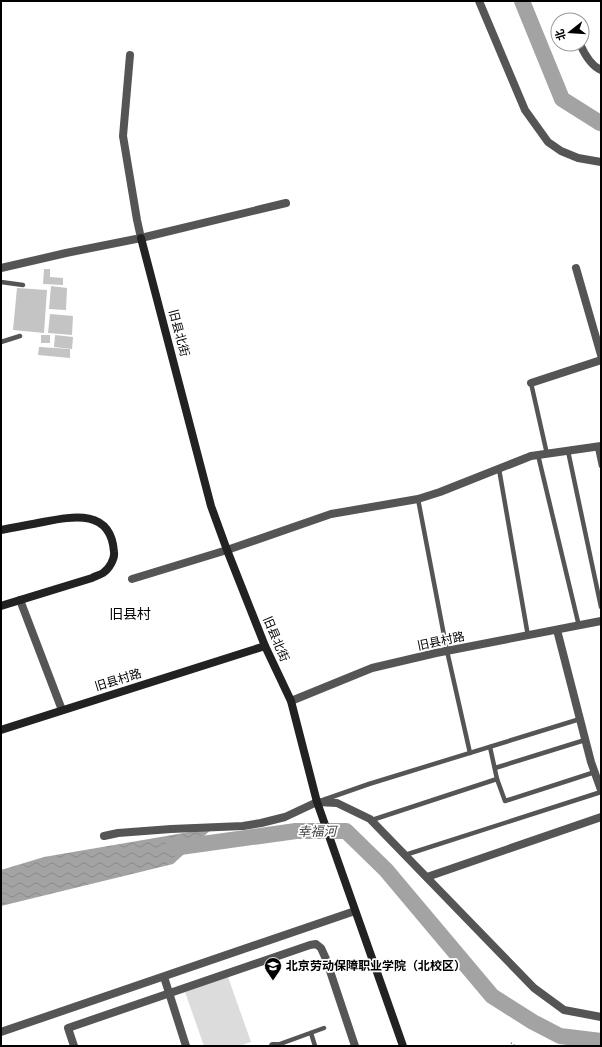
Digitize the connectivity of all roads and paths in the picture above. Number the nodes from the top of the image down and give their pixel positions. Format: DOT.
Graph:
graph roads {
  1 [pos="479,1"];
  2 [pos="584,52"];
  3 [pos="130,55"];
  4 [pos="601,70"];
  5 [pos="601,162"];
  6 [pos="286,203"];
  7 [pos="141,238"];
  8 [pos="1,268"];
  9 [pos="576,268"];
  10 [pos="1,282"];
  11 [pos="23,285"];
  12 [pos="20,336"];
  13 [pos="1,342"];
  14 [pos="601,355"];
  15 [pos="601,360"];
  16 [pos="531,383"];
  17 [pos="599,446"];
  18 [pos="568,451"];
  19 [pos="547,454"];
  20 [pos="538,455"];
  21 [pos="601,466"];
  22 [pos="500,469"];
  23 [pos="418,499"];
  24 [pos="1,530"];
  25 [pos="227,550"];
  26 [pos="132,579"];
  27 [pos="20,600"];
  28 [pos="1,606"];
  29 [pos="601,607"];
  30 [pos="601,621"];
  31 [pos="579,626"];
  32 [pos="557,630"];
  33 [pos="528,636"];
  34 [pos="264,646"];
  35 [pos="447,651"];
  36 [pos="291,701"];
  37 [pos="62,710"];
  38 [pos="580,719"];
  39 [pos="1,730"];
  40 [pos="585,740"];
  41 [pos="490,747"];
  42 [pos="470,753"];
  43 [pos="495,768"];
  44 [pos="595,772"];
  45 [pos="497,779"];
  46 [pos="601,791"];
  47 [pos="317,802"];
  48 [pos="601,817"];
  49 [pos="372,820"];
  50 [pos="104,836"];
  51 [pos="405,855"];
  52 [pos="427,877"];
  53 [pos="355,911"];
  54 [pos="164,977"];
  55 [pos="169,993"];
  56 [pos="601,1017"];
  57 [pos="324,1028"];
  58 [pos="1,1032"];
  59 [pos="311,1033"];
  60 [pos="510,1043"];
  61 [pos="74,1046"];
  62 [pos="186,1046"];
  63 [pos="276,1046"];
  64 [pos="316,1046"];
  65 [pos="356,1046"];
  66 [pos="403,1046"];
  67 [pos="516,1046"];
  1 -- 5 [label="street"];
  2 -- 4 [label="street"];
  3 -- 7 [label="street"];
  6 -- 7 [label="street"];
  7 -- 8 [label="street"];
  7 -- 25 [label="street, 旧县北街"];
  9 -- 14 [label="street"];
  10 -- 11 [label="lane"];
  12 -- 13 [label="lane"];
  15 -- 16 [label="street"];
  16 -- 19 [label="lane"];
  17 -- 18 [label="street"];
  17 -- 21 [label="lane"];
  18 -- 19 [label="street"];
  18 -- 29 [label="lane"];
  19 -- 20 [label="street"];
  20 -- 22 [label="street"];
  20 -- 31 [label="lane"];
  22 -- 23 [label="street"];
  22 -- 33 [label="lane"];
  23 -- 25 [label="street"];
  23 -- 35 [label="lane"];
  24 -- 27 [label="street"];
  25 -- 26 [label="street"];
  25 -- 34 [label="street, 旧县北街"];
  27 -- 28 [label="street"];
  27 -- 37 [label="street"];
  30 -- 31 [label="street, 旧县村路"];
  31 -- 32 [label="street, 旧县村路"];
  32 -- 33 [label="street, 旧县村路"];
  32 -- 38 [label="street"];
  33 -- 35 [label="street, 旧县村路"];
  34 -- 36 [label="street, 旧县北街"];
  34 -- 37 [label="street, 旧县村路"];
  35 -- 36 [label="street, 旧县村路"];
  35 -- 42 [label="lane"];
  36 -- 47 [label="street, 旧县北街"];
  37 -- 39 [label="street, 旧县村路"];
  38 -- 40 [label="street"];
  38 -- 41 [label="lane"];
  40 -- 43 [label="lane"];
  40 -- 44 [label="street"];
  41 -- 42 [label="lane"];
  41 -- 43 [label="lane"];
  42 -- 47 [label="lane"];
  43 -- 45 [label="lane"];
  44 -- 45 [label="lane"];
  44 -- 46 [label="street"];
  45 -- 49 [label="lane"];
  46 -- 51 [label="lane"];
  47 -- 49 [label="street"];
  47 -- 50 [label="street"];
  47 -- 53 [label="street, 旧县北街"];
  48 -- 52 [label="street"];
  49 -- 51 [label="street"];
  51 -- 52 [label="street"];
  52 -- 56 [label="street"];
  53 -- 54 [label="street"];
  53 -- 66 [label="street, 旧县北街"];
  54 -- 55 [label="street"];
  54 -- 58 [label="street"];
  55 -- 61 [label="street"];
  55 -- 62 [label="street"];
  55 -- 65 [label="street"];
  57 -- 59 [label="lane"];
  59 -- 63 [label="lane"];
  59 -- 64 [label="lane"];
  60 -- 67 [label="path"];
}
